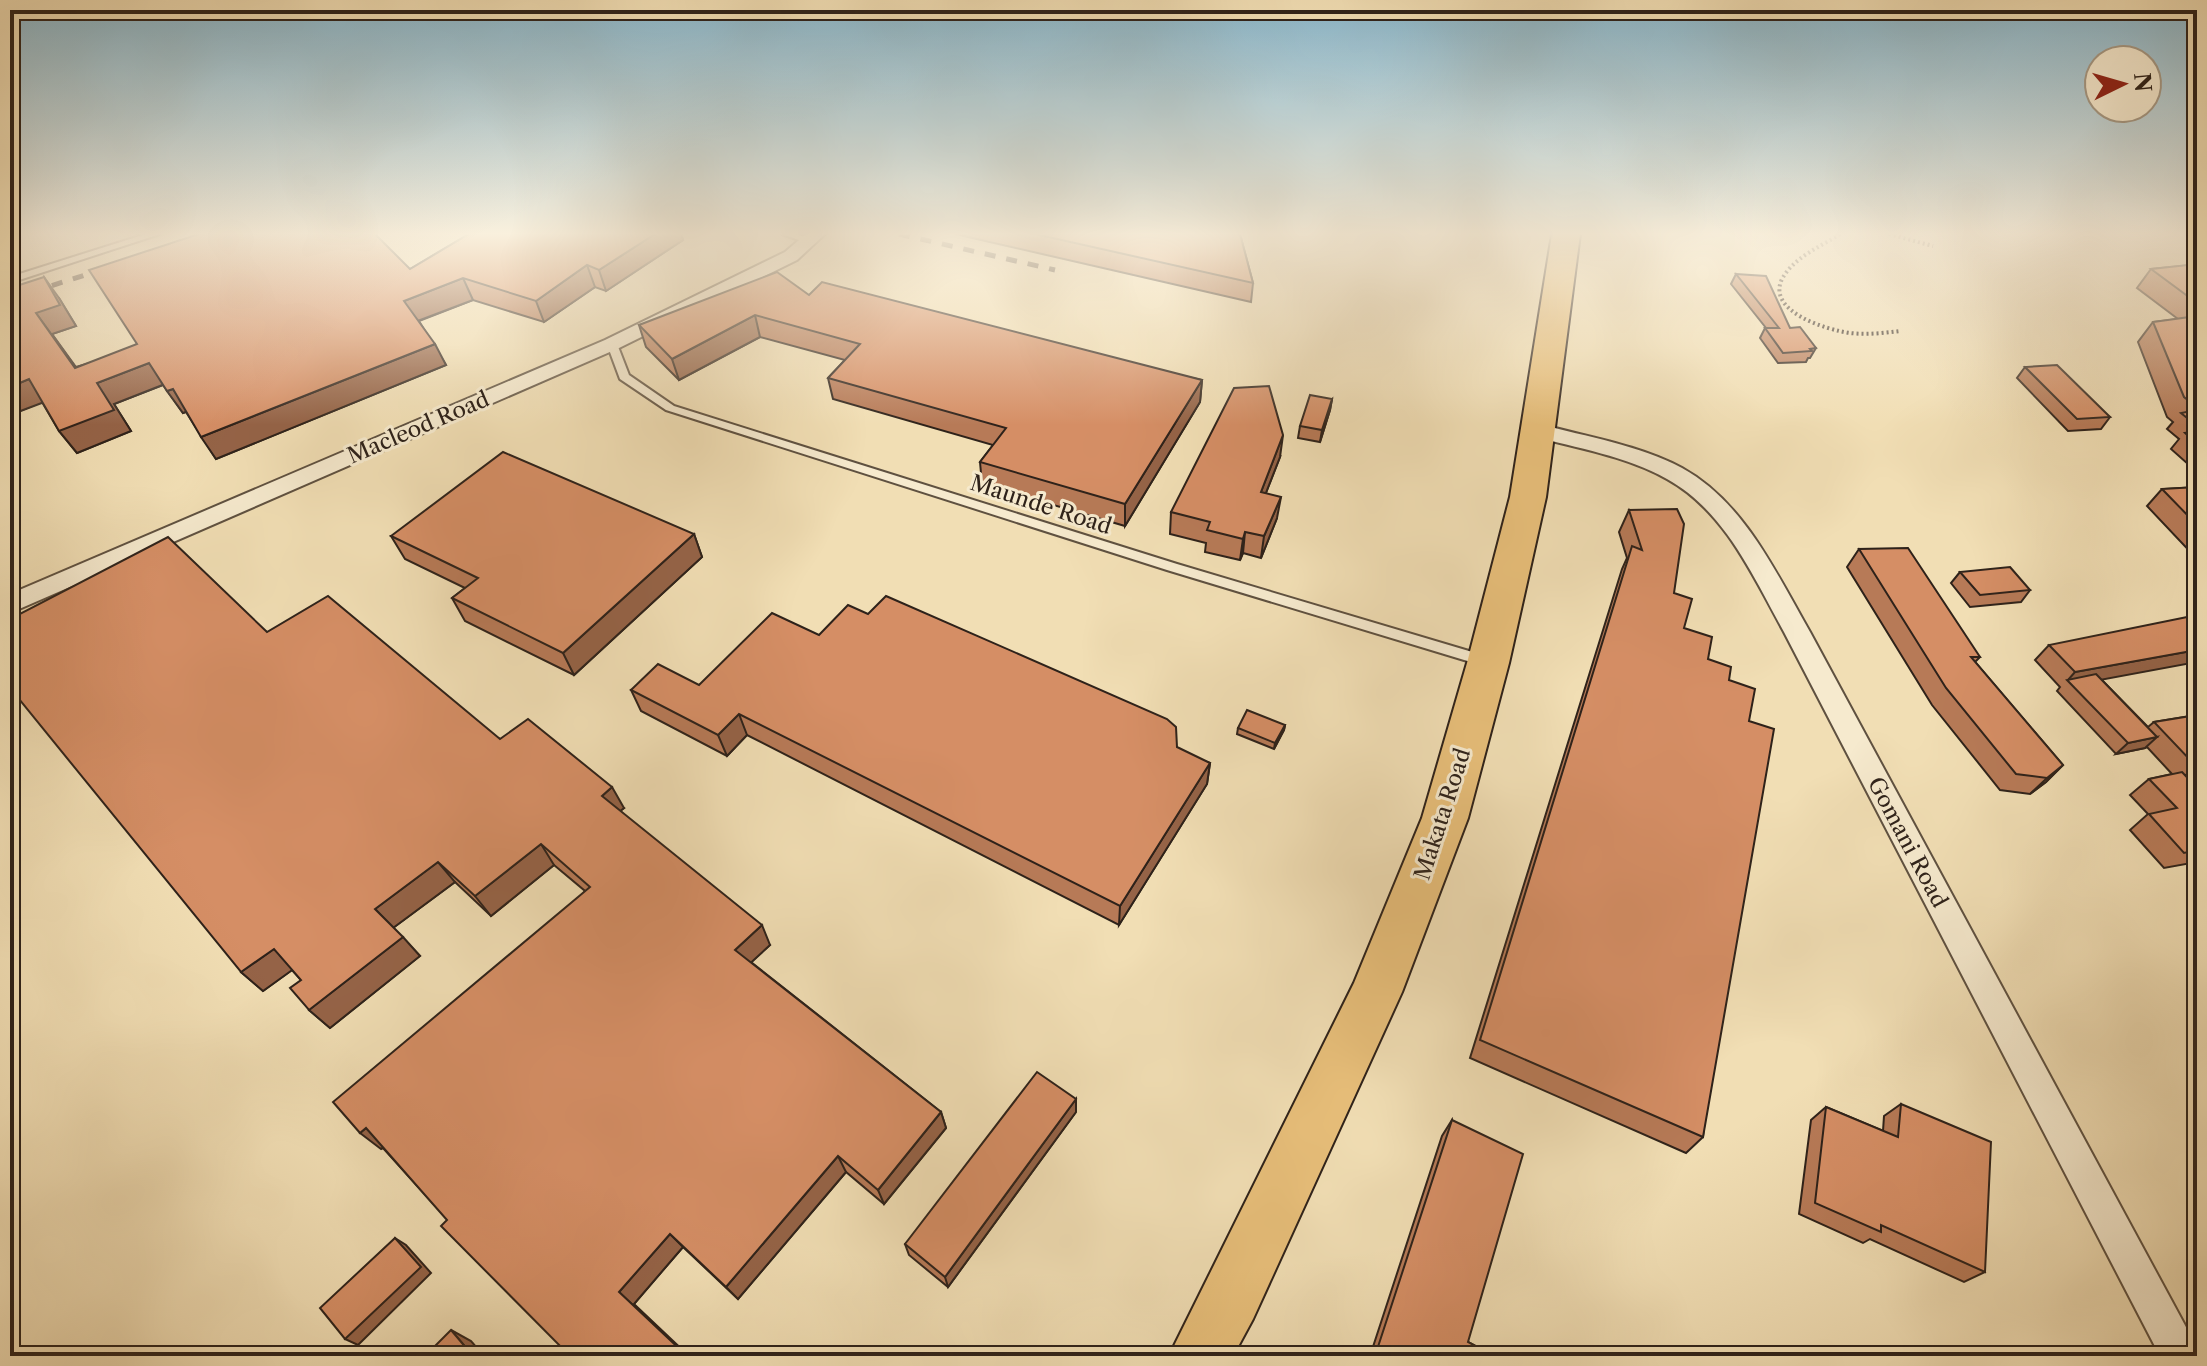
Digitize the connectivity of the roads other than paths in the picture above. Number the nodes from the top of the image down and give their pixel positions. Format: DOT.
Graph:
graph roads {
  1 [pos="706,298"];
  2 [pos="1558,298"];
  3 [pos="612,344"];
  4 [pos="1540,431"];
  5 [pos="10,604"];
  6 [pos="1488,663"];
  7 [pos="1200,1356"];
  8 [pos="2180,1356"];
  1 -- 3 [label="street, Macleod Road"];
  2 -- 4 [label="main road, Makata Road"];
  3 -- 5 [label="street, Macleod Road"];
  3 -- 6 [label="lane, Maunde Road"];
  4 -- 6 [label="main road, Makata Road"];
  4 -- 8 [label="street, Gomani Road"];
  6 -- 7 [label="main road, Makata Road"];
}
